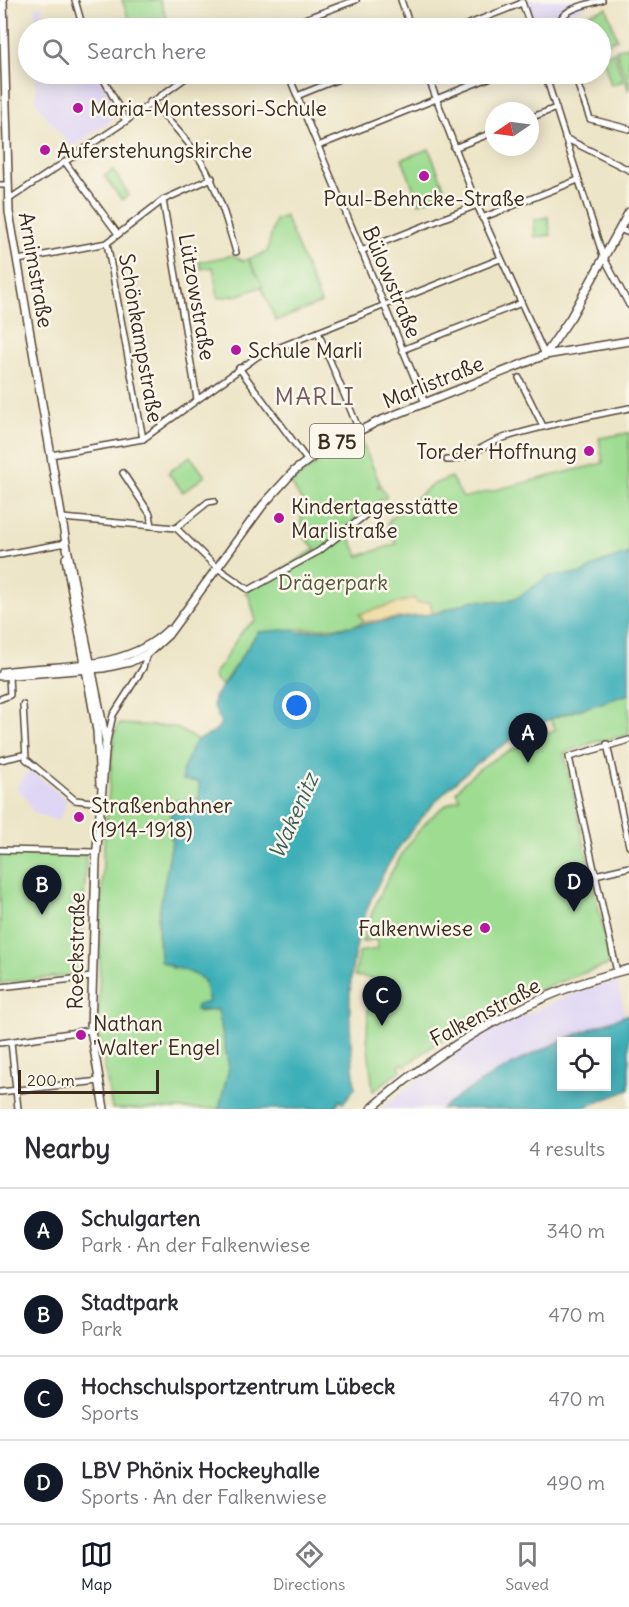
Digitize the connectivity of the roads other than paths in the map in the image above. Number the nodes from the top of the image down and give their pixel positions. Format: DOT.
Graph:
graph roads {
  1 [pos="3,0"];
  2 [pos="75,0"];
  3 [pos="356,0"];
  4 [pos="401,0"];
  5 [pos="602,0"];
  6 [pos="522,1"];
  7 [pos="583,3"];
  8 [pos="80,18"];
  9 [pos="307,18"];
  10 [pos="407,18"];
  11 [pos="482,18"];
  12 [pos="528,18"];
  13 [pos="562,18"];
  14 [pos="106,84"];
  15 [pos="176,84"];
  16 [pos="292,84"];
  17 [pos="326,84"];
  18 [pos="430,84"];
  19 [pos="473,84"];
  20 [pos="548,84"];
  21 [pos="578,84"];
  22 [pos="297,96"];
  23 [pos="435,99"];
  24 [pos="150,102"];
  25 [pos="556,108"];
  26 [pos="539,115"];
  27 [pos="3,120"];
  28 [pos="126,121"];
  29 [pos="629,129"];
  30 [pos="485,136"];
  31 [pos="565,138"];
  32 [pos="318,146"];
  33 [pos="454,148"];
  34 [pos="65,162"];
  35 [pos="629,170"];
  36 [pos="212,178"];
  37 [pos="578,180"];
  38 [pos="4,185"];
  39 [pos="8,200"];
  40 [pos="163,200"];
  41 [pos="477,205"];
  42 [pos="629,212"];
  43 [pos="482,218"];
  44 [pos="619,229"];
  45 [pos="629,233"];
  46 [pos="118,234"];
  47 [pos="107,243"];
  48 [pos="361,251"];
  49 [pos="236,252"];
  50 [pos="603,256"];
  51 [pos="500,259"];
  52 [pos="18,260"];
  53 [pos="519,304"];
  54 [pos="384,305"];
  55 [pos="629,305"];
  56 [pos="318,332"];
  57 [pos="629,341"];
  58 [pos="402,350"];
  59 [pos="545,355"];
  60 [pos="239,368"];
  61 [pos="519,378"];
  62 [pos="197,399"];
  63 [pos="424,403"];
  64 [pos="629,408"];
  65 [pos="543,426"];
  66 [pos="359,430"];
  67 [pos="143,439"];
  68 [pos="51,455"];
  69 [pos="307,460"];
  70 [pos="447,460"];
  71 [pos="123,473"];
  72 [pos="214,501"];
  73 [pos="368,513"];
  74 [pos="62,518"];
  75 [pos="152,526"];
  76 [pos="176,528"];
  77 [pos="66,543"];
  78 [pos="0,555"];
  79 [pos="216,567"];
  80 [pos="159,642"];
  81 [pos="147,654"];
  82 [pos="89,666"];
  83 [pos="0,674"];
  84 [pos="9,676"];
  85 [pos="0,699"];
  86 [pos="23,705"];
  87 [pos="113,717"];
  88 [pos="99,719"];
  89 [pos="629,740"];
  90 [pos="607,744"];
  91 [pos="106,746"];
  92 [pos="23,755"];
  93 [pos="0,760"];
  94 [pos="101,792"];
  95 [pos="100,803"];
  96 [pos="629,846"];
  97 [pos="0,850"];
  98 [pos="96,852"];
  99 [pos="629,867"];
  100 [pos="595,875"];
  101 [pos="629,969"];
  102 [pos="617,972"];
  103 [pos="92,977"];
  104 [pos="0,987"];
  105 [pos="91,1030"];
  106 [pos="11,1041"];
  107 [pos="0,1043"];
  108 [pos="99,1081"];
  109 [pos="16,1090"];
  110 [pos="0,1092"];
  111 [pos="18,1109"];
  112 [pos="104,1109"];
  113 [pos="370,1109"];
  1 -- 27 [label="main road, Arnimstraße"];
  2 -- 8 [label="street"];
  3 -- 9 [label="street"];
  4 -- 10 [label="street"];
  5 -- 7 [label="street"];
  6 -- 11 [label="street"];
  6 -- 12 [label="street"];
  7 -- 13 [label="street"];
  14 -- 28 [label="street"];
  15 -- 24 [label="street"];
  16 -- 22 [label="street, Bülowstraße"];
  17 -- 22 [label="street"];
  18 -- 23 [label="street"];
  19 -- 23 [label="street"];
  20 -- 25 [label="street"];
  21 -- 29 [label="street"];
  22 -- 32 [label="street, Bülowstraße"];
  23 -- 32 [label="street"];
  23 -- 33 [label="street"];
  24 -- 28 [label="street"];
  24 -- 36 [label="street"];
  25 -- 26 [label="street"];
  25 -- 31 [label="street"];
  27 -- 38 [label="main road, Arnimstraße"];
  28 -- 34 [label="street"];
  30 -- 33 [label="street"];
  31 -- 35 [label="street"];
  31 -- 37 [label="street"];
  32 -- 48 [label="street, Bülowstraße"];
  33 -- 41 [label="street"];
  34 -- 39 [label="street"];
  34 -- 46 [label="street"];
  36 -- 40 [label="street"];
  36 -- 49 [label="street"];
  37 -- 43 [label="street"];
  37 -- 50 [label="street"];
  38 -- 39 [label="main road, Arnimstraße"];
  39 -- 52 [label="main road, Arnimstraße"];
  40 -- 46 [label="street"];
  40 -- 62 [label="street, Lützowstraße"];
  41 -- 43 [label="street"];
  41 -- 48 [label="street"];
  42 -- 44 [label="main road"];
  43 -- 51 [label="street"];
  44 -- 45 [label="street"];
  44 -- 50 [label="main road"];
  46 -- 47 [label="street"];
  47 -- 52 [label="street"];
  47 -- 67 [label="street, Schönkampstraße"];
  48 -- 54 [label="street, Bülowstraße"];
  50 -- 55 [label="street"];
  50 -- 59 [label="main road"];
  51 -- 53 [label="street"];
  51 -- 54 [label="street"];
  52 -- 68 [label="main road, Arnimstraße"];
  53 -- 58 [label="street"];
  53 -- 59 [label="street"];
  54 -- 56 [label="street"];
  54 -- 58 [label="street, Bülowstraße"];
  56 -- 60 [label="street"];
  56 -- 66 [label="street"];
  57 -- 59 [label="main road, B 75"];
  58 -- 63 [label="street, Bülowstraße"];
  59 -- 63 [label="main road, Marlistraße / B 75"];
  60 -- 62 [label="street"];
  60 -- 69 [label="street"];
  61 -- 65 [label="street"];
  62 -- 67 [label="street"];
  63 -- 66 [label="main road, Marlistraße / B 75"];
  64 -- 65 [label="street"];
  65 -- 70 [label="street"];
  66 -- 69 [label="main road, Marlistraße / B 75"];
  67 -- 68 [label="street"];
  68 -- 74 [label="main road, Arnimstraße"];
  69 -- 79 [label="main road, Marlistraße / B 75"];
  71 -- 75 [label="street"];
  72 -- 76 [label="street"];
  73 -- 79 [label="street"];
  74 -- 75 [label="street"];
  74 -- 77 [label="main road, Arnimstraße"];
  75 -- 76 [label="street"];
  76 -- 79 [label="street"];
  77 -- 78 [label="street"];
  77 -- 82 [label="main road, Arnimstraße"];
  79 -- 80 [label="main road, Marlistraße / B 75"];
  80 -- 81 [label="main road, B 75"];
  80 -- 82 [label="main road, B 75"];
  81 -- 82 [label="main road, B 75"];
  81 -- 87 [label="street"];
  82 -- 83 [label="main road, B 75"];
  82 -- 84 [label="main road, B 75"];
  82 -- 88 [label="main road, Arnimstraße"];
  83 -- 84 [label="main road, B 75"];
  84 -- 85 [label="street"];
  86 -- 92 [label="street"];
  87 -- 88 [label="street"];
  87 -- 91 [label="street, Roeckstraße"];
  88 -- 91 [label="main road, Roeckstraße"];
  88 -- 94 [label="main road, Roeckstraße"];
  89 -- 90 [label="street"];
  90 -- 96 [label="street"];
  90 -- 100 [label="street"];
  91 -- 94 [label="main road, Roeckstraße"];
  92 -- 93 [label="street"];
  92 -- 95 [label="street"];
  94 -- 95 [label="main road, Roeckstraße"];
  95 -- 98 [label="main road, Roeckstraße"];
  97 -- 98 [label="street"];
  98 -- 103 [label="main road, Roeckstraße"];
  99 -- 100 [label="street"];
  100 -- 102 [label="street"];
  101 -- 102 [label="main road, Falkenstraße"];
  102 -- 113 [label="main road, Falkenstraße"];
  103 -- 104 [label="street"];
  103 -- 105 [label="main road, Roeckstraße"];
  105 -- 106 [label="street"];
  105 -- 108 [label="main road, Roeckstraße"];
  106 -- 107 [label="street"];
  106 -- 109 [label="street"];
  108 -- 109 [label="street"];
  108 -- 112 [label="main road, Roeckstraße"];
  109 -- 110 [label="street"];
  109 -- 111 [label="street"];
}
